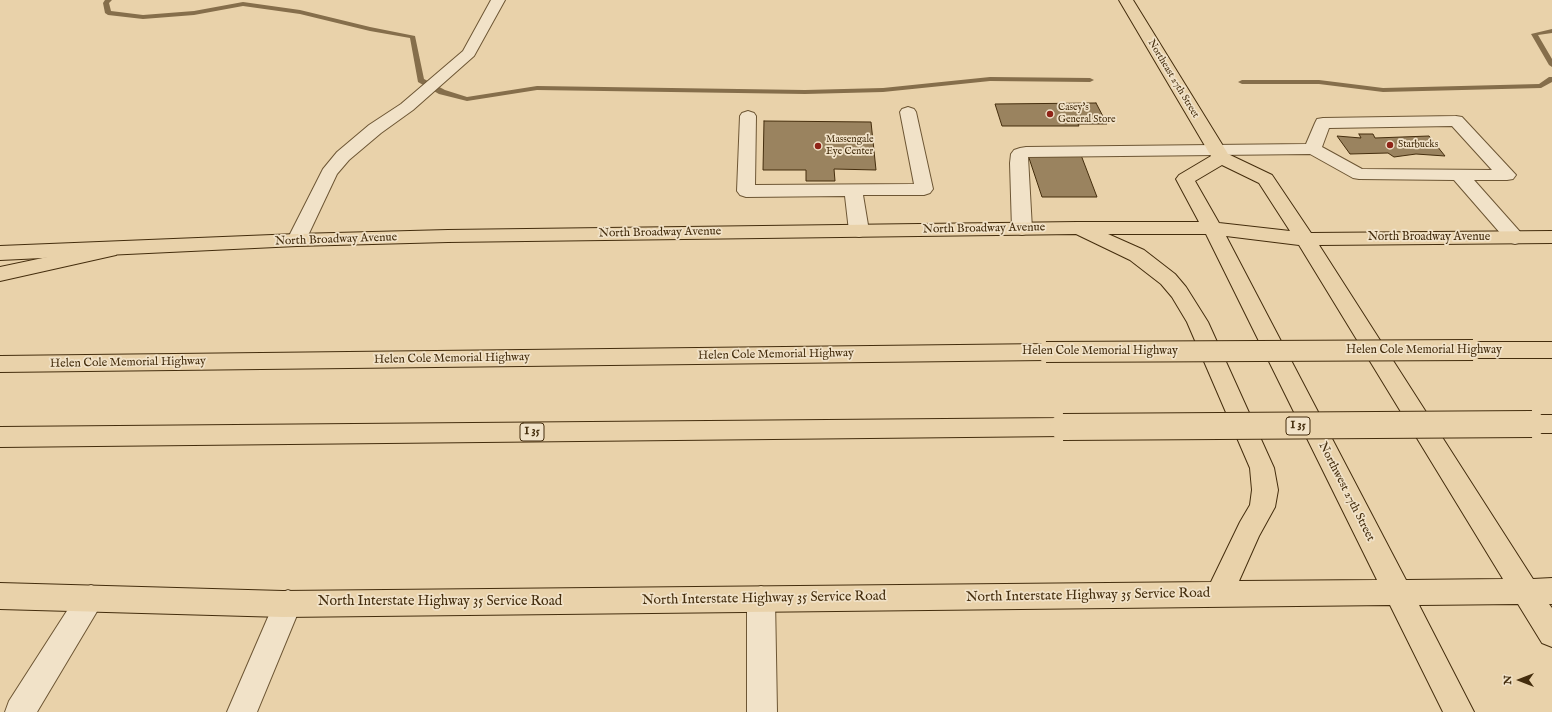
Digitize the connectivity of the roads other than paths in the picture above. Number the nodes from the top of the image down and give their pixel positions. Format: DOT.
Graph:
graph roads {
  1 [pos="498,0"];
  2 [pos="1126,0"];
  3 [pos="908,112"];
  4 [pos="748,116"];
  5 [pos="1313,149"];
  6 [pos="1219,154"];
  7 [pos="1459,175"];
  8 [pos="853,190"];
  9 [pos="1077,228"];
  10 [pos="1212,228"];
  11 [pos="1022,229"];
  12 [pos="859,231"];
  13 [pos="1552,237"];
  14 [pos="1515,238"];
  15 [pos="1305,239"];
  16 [pos="297,240"];
  17 [pos="109,250"];
  18 [pos="0,253"];
  19 [pos="0,274"];
  20 [pos="1552,350"];
  21 [pos="0,364"];
  22 [pos="1542,424"];
  23 [pos="0,437"];
  24 [pos="1540,591"];
  25 [pos="1398,593"];
  26 [pos="1219,595"];
  27 [pos="0,596"];
  28 [pos="91,598"];
  29 [pos="761,599"];
  30 [pos="288,603"];
  31 [pos="1552,633"];
  32 [pos="20,712"];
  33 [pos="242,712"];
  34 [pos="762,712"];
  35 [pos="1459,712"];
  1 -- 16 [label="lane"];
  2 -- 6 [label="main road, Northeast 27th Street"];
  3 -- 8 [label="lane"];
  4 -- 8 [label="lane"];
  5 -- 6 [label="lane"];
  5 -- 7 [label="lane"];
  5 -- 7 [label="lane"];
  6 -- 10 [label="main road"];
  6 -- 11 [label="lane"];
  6 -- 15 [label="main road"];
  7 -- 14 [label="lane"];
  8 -- 12 [label="lane"];
  9 -- 10 [label="main road, North Broadway Avenue"];
  9 -- 11 [label="main road, North Broadway Avenue"];
  9 -- 26 [label="main road"];
  10 -- 15 [label="main road, North Broadway Avenue"];
  10 -- 25 [label="main road, Northwest 27th Street"];
  11 -- 12 [label="main road, North Broadway Avenue"];
  12 -- 16 [label="main road, North Broadway Avenue"];
  13 -- 14 [label="main road, North Broadway Avenue"];
  14 -- 15 [label="main road, North Broadway Avenue"];
  15 -- 24 [label="main road"];
  16 -- 17 [label="main road, North Broadway Avenue"];
  17 -- 18 [label="main road"];
  17 -- 19 [label="main road"];
  20 -- 21 [label="main road, Helen Cole Memorial Highway, bridge"];
  22 -- 23 [label="main road, I 35, bridge"];
  24 -- 25 [label="main road, North Interstate Highway 35 Service Road"];
  24 -- 31 [label="main road"];
  25 -- 26 [label="main road, North Interstate Highway 35 Service Road"];
  25 -- 35 [label="main road, Northwest 27th Street"];
  26 -- 29 [label="main road, North Interstate Highway 35 Service Road"];
  27 -- 28 [label="main road, North Interstate Highway 35 Service Road"];
  28 -- 30 [label="main road, North Interstate Highway 35 Service Road"];
  28 -- 32 [label="lane"];
  29 -- 30 [label="main road, North Interstate Highway 35 Service Road"];
  29 -- 34 [label="lane"];
  30 -- 33 [label="lane"];
}
